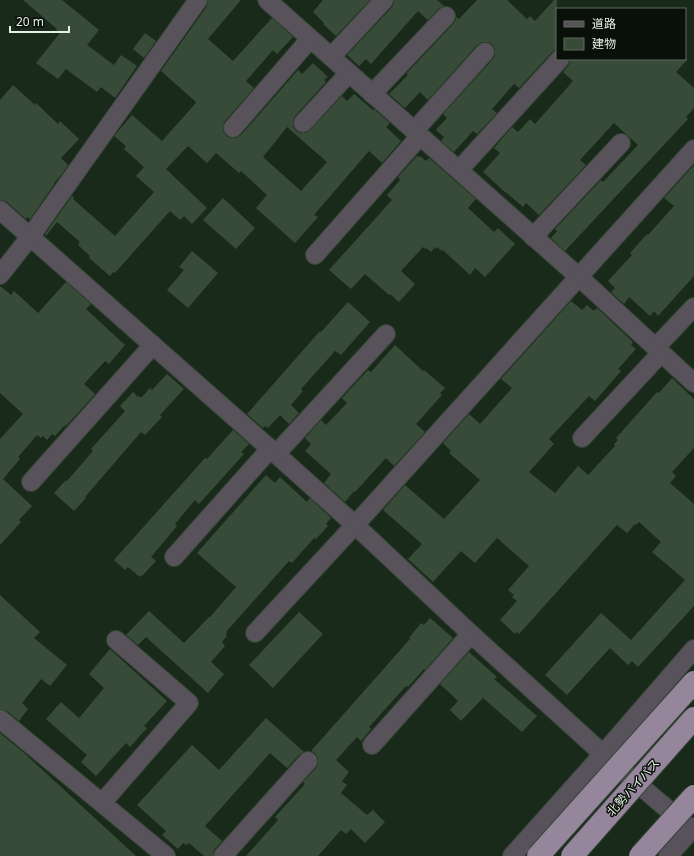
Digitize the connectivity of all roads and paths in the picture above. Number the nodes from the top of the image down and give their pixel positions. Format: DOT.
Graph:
graph roads {
  1 [pos="198,0"];
  2 [pos="266,0"];
  3 [pos="384,0"];
  4 [pos="446,16"];
  5 [pos="310,39"];
  6 [pos="485,52"];
  7 [pos="331,57"];
  8 [pos="559,60"];
  9 [pos="349,74"];
  10 [pos="372,94"];
  11 [pos="303,123"];
  12 [pos="233,128"];
  13 [pos="417,134"];
  14 [pos="621,143"];
  15 [pos="694,149"];
  16 [pos="459,170"];
  17 [pos="0,210"];
  18 [pos="30,237"];
  19 [pos="533,237"];
  20 [pos="315,255"];
  21 [pos="0,275"];
  22 [pos="579,277"];
  23 [pos="694,307"];
  24 [pos="386,334"];
  25 [pos="154,345"];
  26 [pos="658,350"];
  27 [pos="694,383"];
  28 [pos="582,438"];
  29 [pos="273,452"];
  30 [pos="31,482"];
  31 [pos="354,525"];
  32 [pos="174,557"];
  33 [pos="255,633"];
  34 [pos="471,634"];
  35 [pos="116,640"];
  36 [pos="694,649"];
  37 [pos="694,682"];
  38 [pos="694,718"];
  39 [pos="0,719"];
  40 [pos="372,744"];
  41 [pos="603,754"];
  42 [pos="308,761"];
  43 [pos="694,796"];
  44 [pos="102,803"];
  45 [pos="693,830"];
  46 [pos="166,856"];
  47 [pos="223,856"];
  48 [pos="512,856"];
  49 [pos="538,856"];
  50 [pos="572,856"];
  51 [pos="640,856"];
  52 [pos="668,856"];
  1 -- 18 [label="street"];
  2 -- 5 [label="street"];
  3 -- 7 [label="street"];
  4 -- 10 [label="street"];
  5 -- 7 [label="street"];
  5 -- 12 [label="street"];
  6 -- 13 [label="street"];
  7 -- 9 [label="street"];
  8 -- 16 [label="street"];
  9 -- 10 [label="street"];
  9 -- 11 [label="street"];
  10 -- 13 [label="street"];
  13 -- 16 [label="street"];
  13 -- 20 [label="street"];
  14 -- 19 [label="street"];
  15 -- 22 [label="street"];
  16 -- 19 [label="street"];
  17 -- 18 [label="street"];
  18 -- 21 [label="street"];
  18 -- 25 [label="street"];
  19 -- 22 [label="street"];
  22 -- 26 [label="street"];
  22 -- 31 [label="street"];
  23 -- 26 [label="street"];
  24 -- 29 [label="street"];
  25 -- 29 [label="street"];
  25 -- 30 [label="street"];
  26 -- 27 [label="street"];
  26 -- 28 [label="street"];
  29 -- 31 [label="street"];
  29 -- 32 [label="street"];
  31 -- 33 [label="street"];
  31 -- 34 [label="street"];
  34 -- 40 [label="street"];
  34 -- 41 [label="street"];
  35 -- 44 [label="street"];
  36 -- 41 [label="street"];
  37 -- 49 [label="highway, bridge"];
  38 -- 50 [label="highway, 北勢バイパス, bridge"];
  39 -- 44 [label="street"];
  41 -- 45 [label="street"];
  41 -- 48 [label="street"];
  42 -- 47 [label="street"];
  43 -- 51 [label="highway, bridge"];
  44 -- 46 [label="street"];
  45 -- 52 [label="street"];
}
